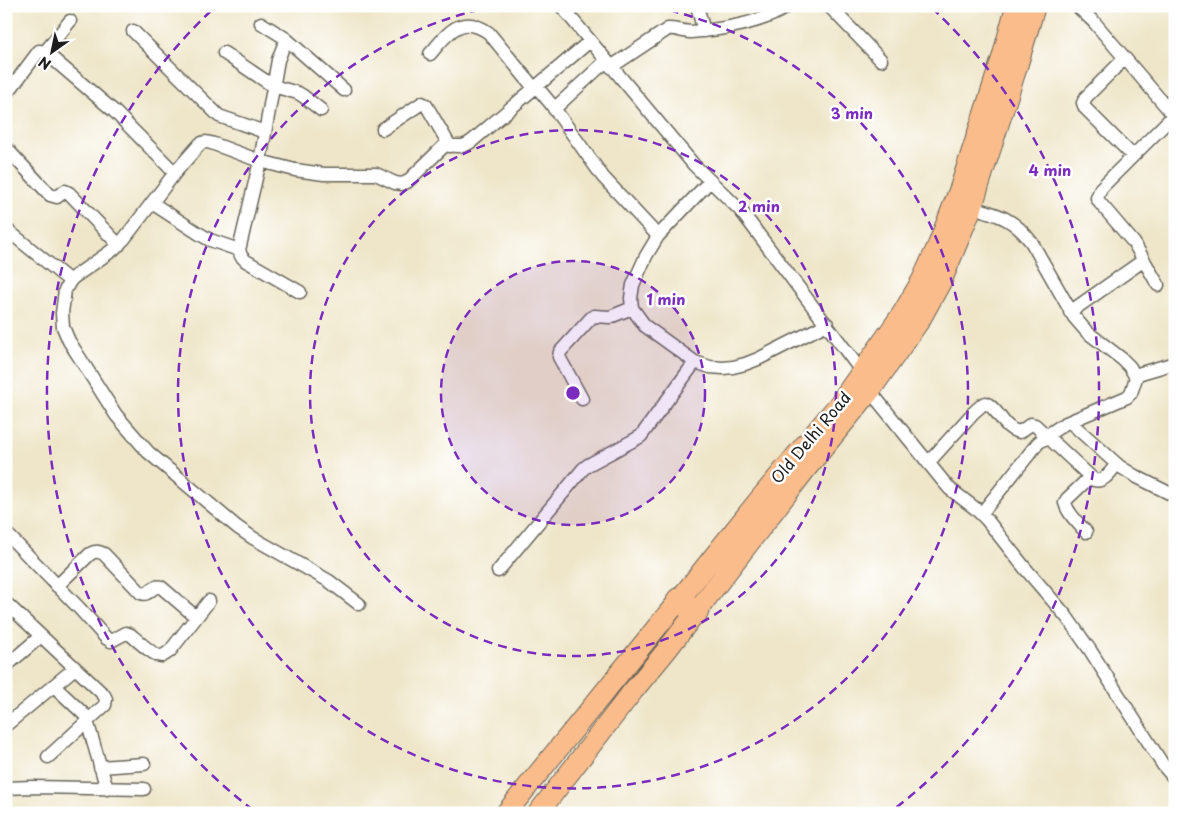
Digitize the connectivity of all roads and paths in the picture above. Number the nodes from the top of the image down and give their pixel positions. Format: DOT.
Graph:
graph roads {
  1 [pos="561,6"];
  2 [pos="697,6"];
  3 [pos="787,6"];
  4 [pos="829,6"];
  5 [pos="1016,6"];
  6 [pos="1036,6"];
  7 [pos="1077,6"];
  8 [pos="70,21"];
  9 [pos="261,23"];
  10 [pos="133,31"];
  11 [pos="704,31"];
  12 [pos="285,38"];
  13 [pos="590,41"];
  14 [pos="45,52"];
  15 [pos="224,52"];
  16 [pos="430,54"];
  17 [pos="1125,58"];
  18 [pos="881,60"];
  19 [pos="609,64"];
  20 [pos="6,78"];
  21 [pos="273,86"];
  22 [pos="535,87"];
  23 [pos="344,90"];
  24 [pos="8,96"];
  25 [pos="320,110"];
  26 [pos="554,110"];
  27 [pos="1174,116"];
  28 [pos="383,130"];
  29 [pos="265,132"];
  30 [pos="450,146"];
  31 [pos="6,148"];
  32 [pos="1133,156"];
  33 [pos="260,161"];
  34 [pos="175,173"];
  35 [pos="710,181"];
  36 [pos="152,203"];
  37 [pos="972,207"];
  38 [pos="6,229"];
  39 [pos="658,236"];
  40 [pos="119,244"];
  41 [pos="239,250"];
  42 [pos="1144,260"];
  43 [pos="70,281"];
  44 [pos="1158,285"];
  45 [pos="300,292"];
  46 [pos="632,308"];
  47 [pos="1070,312"];
  48 [pos="827,324"];
  49 [pos="695,362"];
  50 [pos="1175,364"];
  51 [pos="862,372"];
  52 [pos="1136,378"];
  53 [pos="870,391"];
  54 [pos="582,399"];
  55 [pos="1070,422"];
  56 [pos="1046,436"];
  57 [pos="928,463"];
  58 [pos="1117,464"];
  59 [pos="1090,477"];
  60 [pos="1175,496"];
  61 [pos="981,514"];
  62 [pos="1086,532"];
  63 [pos="6,533"];
  64 [pos="498,571"];
  65 [pos="57,586"];
  66 [pos="209,601"];
  67 [pos="6,603"];
  68 [pos="359,604"];
  69 [pos="688,606"];
  70 [pos="196,617"];
  71 [pos="41,636"];
  72 [pos="6,666"];
  73 [pos="75,668"];
  74 [pos="54,686"];
  75 [pos="88,720"];
  76 [pos="6,725"];
  77 [pos="48,756"];
  78 [pos="144,764"];
  79 [pos="100,767"];
  80 [pos="1175,779"];
  81 [pos="6,788"];
  82 [pos="107,789"];
  83 [pos="144,789"];
  84 [pos="506,813"];
  85 [pos="538,813"];
  1 -- 13 [label="street"];
  2 -- 11 [label="street"];
  3 -- 11 [label="street"];
  4 -- 18 [label="street"];
  5 -- 51 [label="main road, Old Delhi Road"];
  6 -- 37 [label="main road, Old Delhi Road"];
  7 -- 17 [label="street"];
  8 -- 14 [label="street"];
  9 -- 12 [label="street"];
  10 -- 29 [label="street"];
  11 -- 19 [label="street"];
  12 -- 21 [label="street"];
  12 -- 23 [label="street"];
  13 -- 19 [label="street"];
  13 -- 22 [label="street"];
  14 -- 24 [label="street"];
  14 -- 34 [label="street"];
  15 -- 21 [label="street"];
  16 -- 22 [label="street"];
  17 -- 27 [label="street"];
  17 -- 32 [label="street"];
  19 -- 26 [label="street"];
  19 -- 35 [label="street"];
  20 -- 24 [label="street"];
  21 -- 25 [label="street"];
  21 -- 29 [label="street"];
  22 -- 26 [label="street"];
  22 -- 30 [label="street"];
  26 -- 39 [label="street"];
  27 -- 32 [label="street"];
  28 -- 30 [label="street"];
  29 -- 33 [label="street"];
  30 -- 33 [label="street"];
  31 -- 40 [label="street"];
  32 -- 42 [label="street"];
  33 -- 34 [label="street"];
  33 -- 41 [label="street"];
  34 -- 36 [label="street"];
  35 -- 39 [label="street"];
  35 -- 48 [label="street"];
  36 -- 40 [label="street"];
  36 -- 41 [label="street"];
  37 -- 47 [label="street"];
  37 -- 53 [label="main road, Old Delhi Road"];
  38 -- 43 [label="street"];
  39 -- 46 [label="street"];
  40 -- 43 [label="street"];
  41 -- 45 [label="street"];
  42 -- 44 [label="street"];
  42 -- 47 [label="street"];
  43 -- 68 [label="street"];
  46 -- 49 [label="street"];
  46 -- 54 [label="street"];
  47 -- 52 [label="street"];
  48 -- 49 [label="street"];
  48 -- 51 [label="street"];
  49 -- 64 [label="street"];
  50 -- 52 [label="street"];
  51 -- 69 [label="main road, Old Delhi Road"];
  52 -- 55 [label="street"];
  53 -- 57 [label="street"];
  53 -- 69 [label="main road, Old Delhi Road"];
  55 -- 56 [label="street"];
  55 -- 58 [label="street"];
  56 -- 57 [label="street"];
  56 -- 59 [label="street"];
  56 -- 61 [label="street"];
  57 -- 61 [label="street"];
  58 -- 59 [label="street"];
  58 -- 60 [label="street"];
  59 -- 62 [label="street"];
  61 -- 80 [label="street"];
  63 -- 65 [label="street"];
  65 -- 70 [label="street"];
  65 -- 70 [label="street"];
  66 -- 70 [label="street"];
  67 -- 71 [label="street"];
  69 -- 84 [label="main road, Old Delhi Road"];
  69 -- 85 [label="main road, Old Delhi Road"];
  71 -- 72 [label="street"];
  71 -- 73 [label="street"];
  73 -- 74 [label="street"];
  73 -- 75 [label="street"];
  74 -- 75 [label="street"];
  74 -- 76 [label="street"];
  75 -- 77 [label="street"];
  75 -- 79 [label="street"];
  78 -- 79 [label="street"];
  79 -- 82 [label="street"];
  81 -- 82 [label="street"];
  82 -- 83 [label="street"];
}
